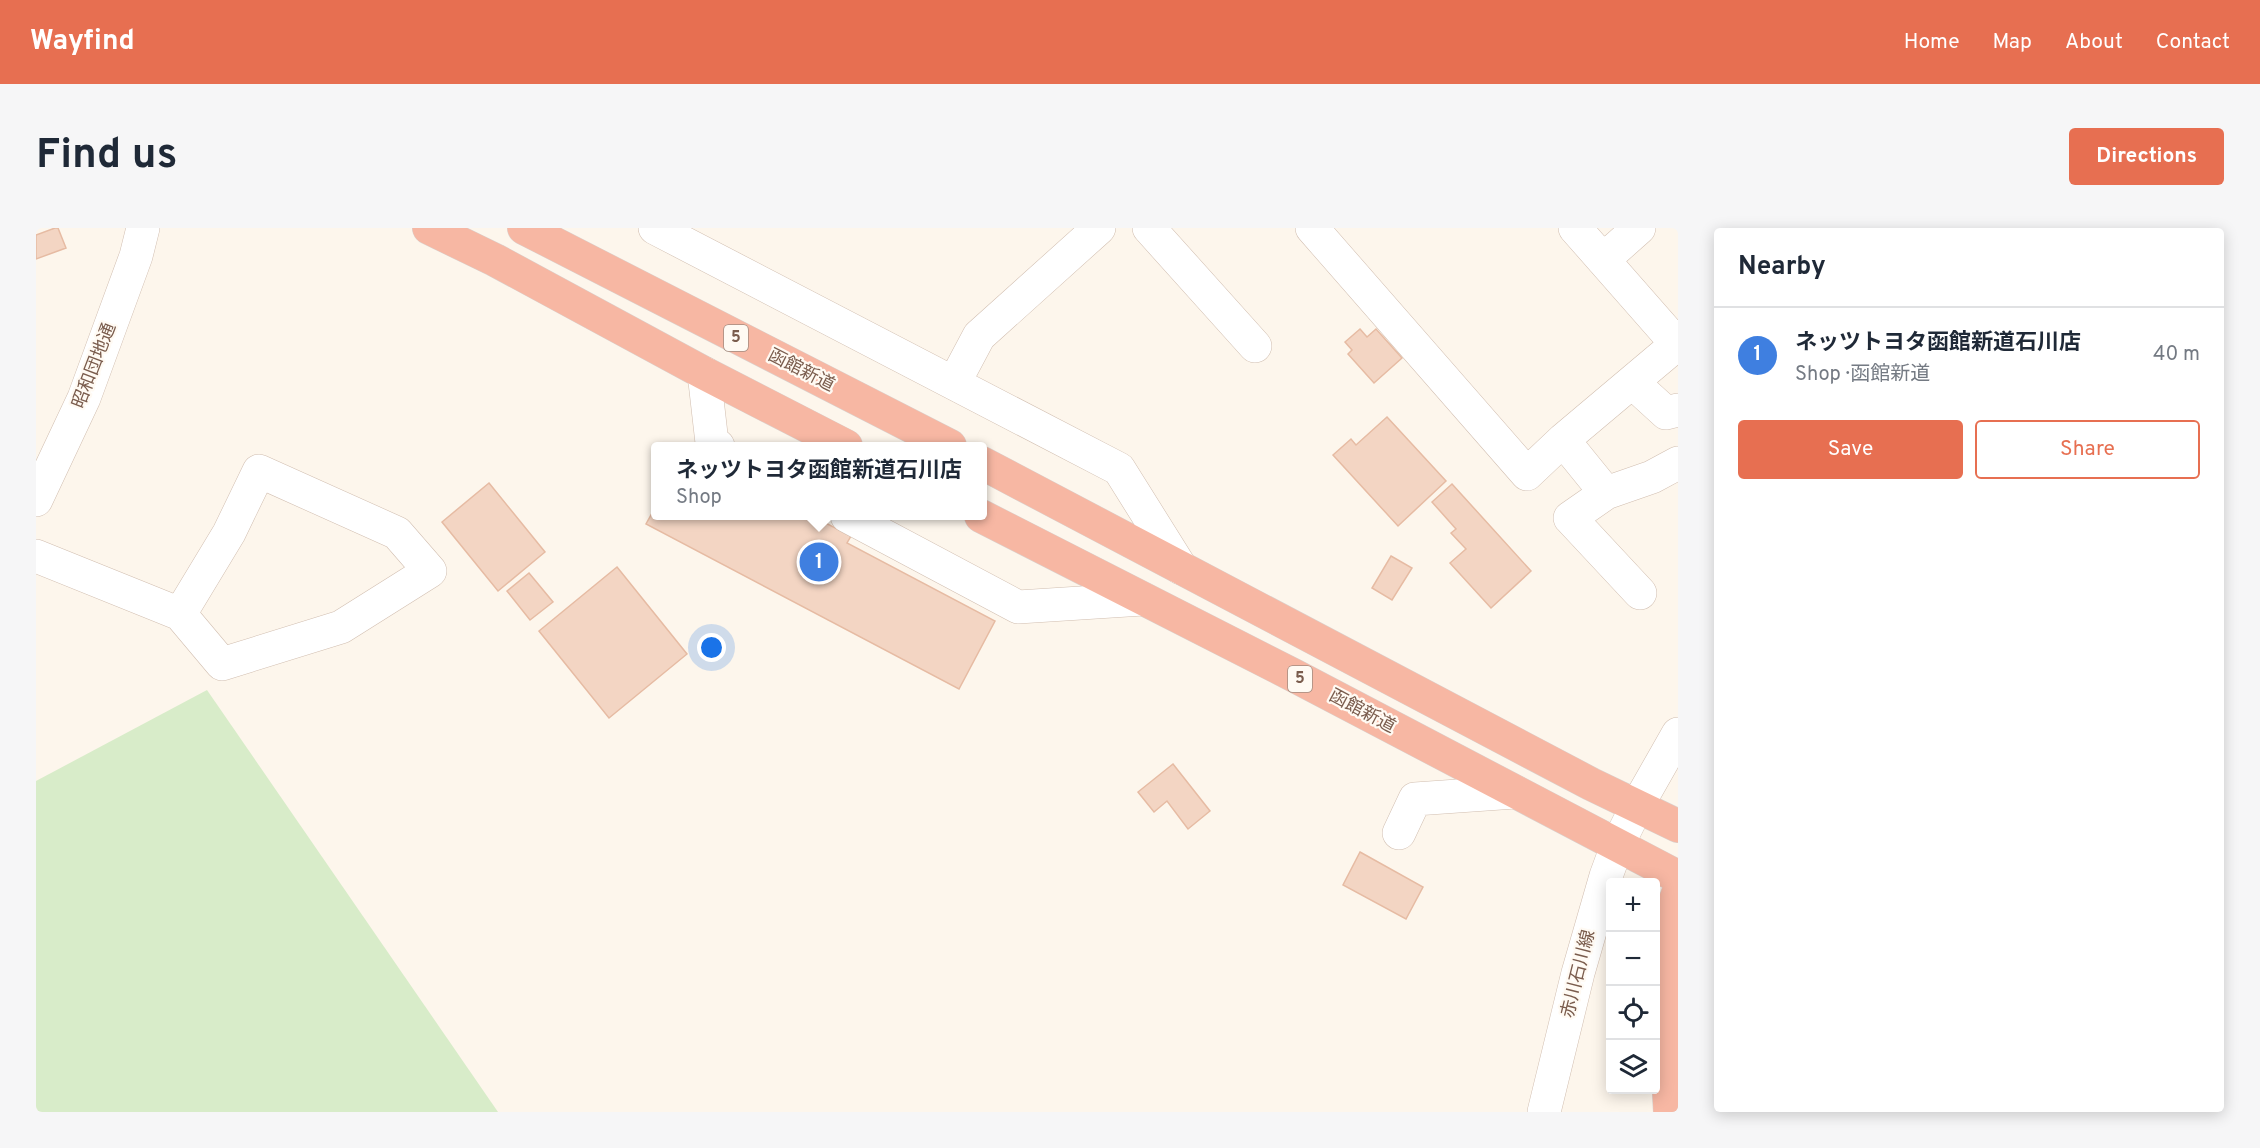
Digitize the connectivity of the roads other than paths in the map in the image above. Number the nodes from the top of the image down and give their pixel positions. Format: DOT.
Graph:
graph roads {
  1 [pos="142,228"];
  2 [pos="429,228"];
  3 [pos="524,228"];
  4 [pos="656,228"];
  5 [pos="1099,228"];
  6 [pos="1149,228"];
  7 [pos="1312,228"];
  8 [pos="1575,228"];
  9 [pos="1639,228"];
  10 [pos="1603,260"];
  11 [pos="1255,346"];
  12 [pos="704,374"];
  13 [pos="1632,382"];
  14 [pos="954,383"];
  15 [pos="1678,410"];
  16 [pos="1563,440"];
  17 [pos="712,442"];
  18 [pos="836,442"];
  19 [pos="940,442"];
  20 [pos="987,466"];
  21 [pos="1669,471"];
  22 [pos="1606,494"];
  23 [pos="36,500"];
  24 [pos="987,519"];
  25 [pos="855,520"];
  26 [pos="36,556"];
  27 [pos="1181,568"];
  28 [pos="1640,593"];
  29 [pos="1143,599"];
  30 [pos="180,614"];
  31 [pos="1678,734"];
  32 [pos="1515,792"];
  33 [pos="1637,806"];
  34 [pos="1678,826"];
  35 [pos="1399,832"];
  36 [pos="1617,846"];
  37 [pos="1678,877"];
  38 [pos="1678,893"];
  39 [pos="1544,1112"];
  40 [pos="1670,1112"];
  1 -- 23 [label="street, 昭和団地通"];
  2 -- 12 [label="highway"];
  3 -- 19 [label="highway, 函館新道 / 5"];
  4 -- 14 [label="street"];
  5 -- 14 [label="street"];
  6 -- 11 [label="street"];
  7 -- 16 [label="street"];
  8 -- 10 [label="street"];
  9 -- 10 [label="street"];
  10 -- 13 [label="street"];
  12 -- 17 [label="street"];
  12 -- 18 [label="highway"];
  13 -- 15 [label="street"];
  13 -- 16 [label="street"];
  14 -- 27 [label="street"];
  16 -- 22 [label="street"];
  20 -- 27 [label="highway, 5"];
  21 -- 22 [label="street"];
  22 -- 28 [label="street"];
  24 -- 29 [label="highway, 函館新道 / 5"];
  25 -- 29 [label="street"];
  26 -- 30 [label="street"];
  27 -- 33 [label="highway, 5"];
  29 -- 32 [label="highway, 函館新道 / 5"];
  30 -- 30 [label="street"];
  31 -- 33 [label="street, 赤川石川線"];
  32 -- 35 [label="street"];
  32 -- 36 [label="highway, 函館新道 / 5"];
  33 -- 34 [label="highway, 5"];
  33 -- 36 [label="street, 赤川石川線"];
  36 -- 37 [label="highway, 函館新道 / 5"];
  36 -- 39 [label="street, 赤川石川線"];
  38 -- 40 [label="highway"];
}
